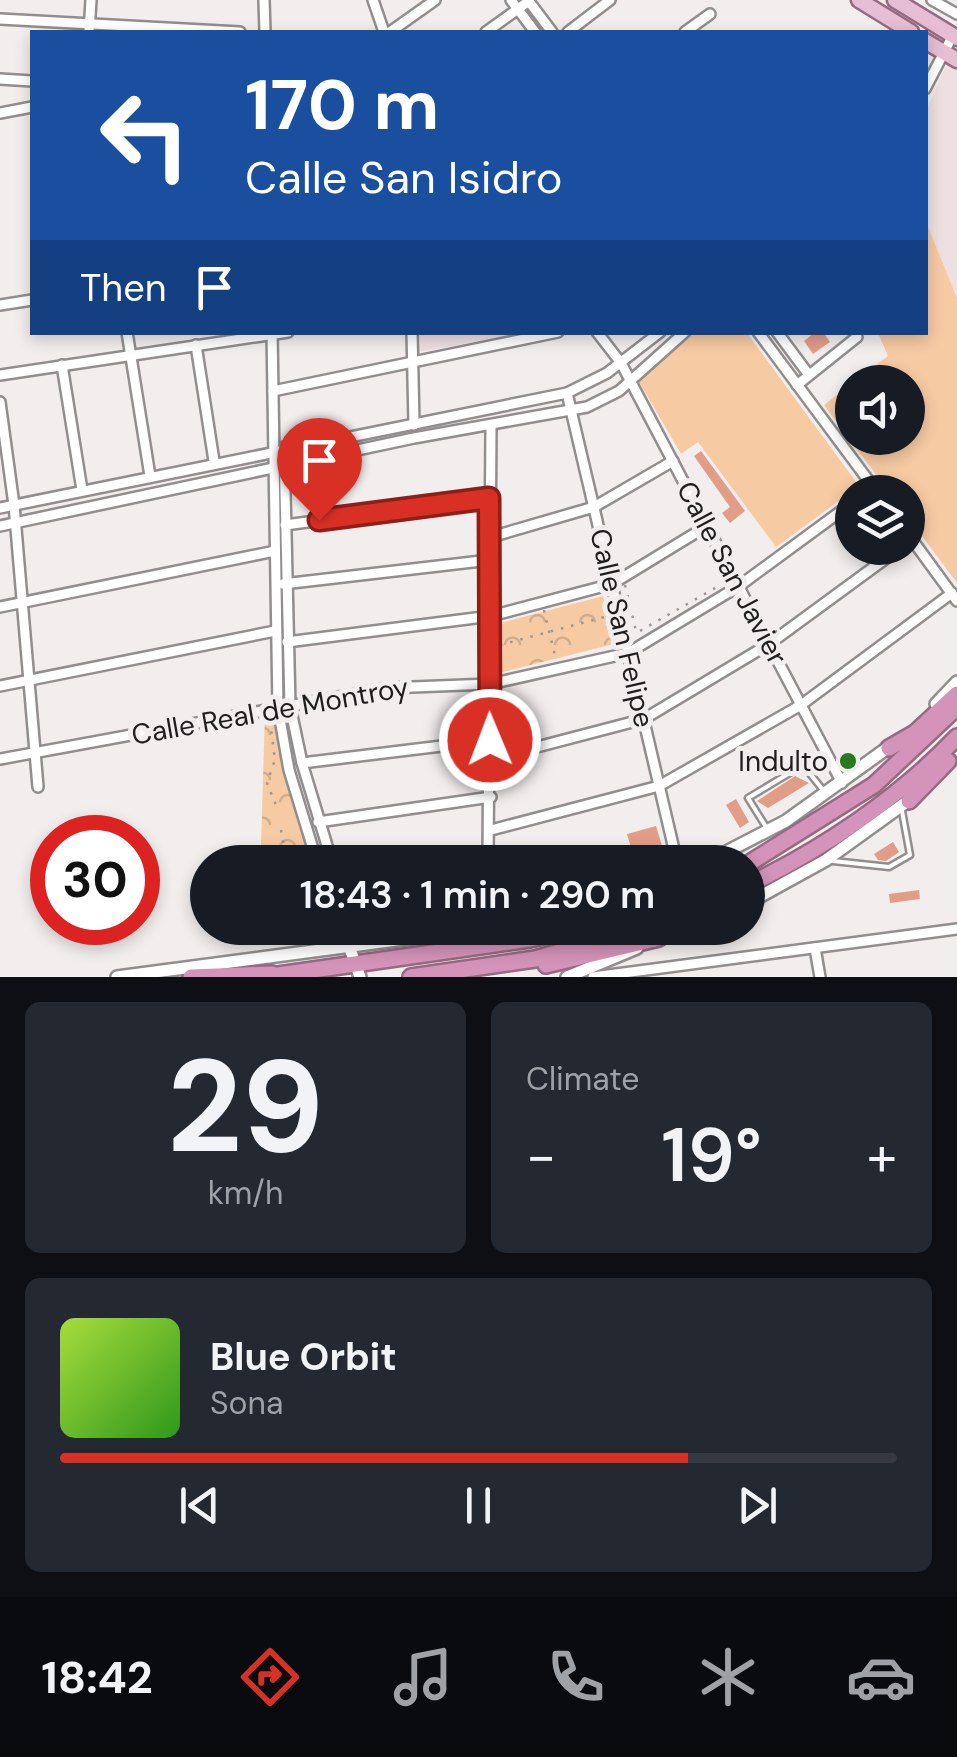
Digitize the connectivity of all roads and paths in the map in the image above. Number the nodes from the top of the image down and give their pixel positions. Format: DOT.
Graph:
graph roads {
  1 [pos="91,0"];
  2 [pos="264,0"];
  3 [pos="373,0"];
  4 [pos="435,0"];
  5 [pos="528,0"];
  6 [pos="610,0"];
  7 [pos="859,0"];
  8 [pos="895,0"];
  9 [pos="932,0"];
  10 [pos="514,5"];
  11 [pos="913,5"];
  12 [pos="710,14"];
  13 [pos="957,14"];
  14 [pos="0,19"];
  15 [pos="90,29"];
  16 [pos="140,30"];
  17 [pos="265,30"];
  18 [pos="386,30"];
  19 [pos="390,30"];
  20 [pos="488,30"];
  21 [pos="533,30"];
  22 [pos="550,30"];
  23 [pos="571,30"];
  24 [pos="689,30"];
  25 [pos="911,30"];
  26 [pos="914,30"];
  27 [pos="955,36"];
  28 [pos="928,43"];
  29 [pos="950,56"];
  30 [pos="0,79"];
  31 [pos="30,82"];
  32 [pos="928,85"];
  33 [pos="30,107"];
  34 [pos="0,112"];
  35 [pos="30,300"];
  36 [pos="0,305"];
  37 [pos="127,335"];
  38 [pos="259,335"];
  39 [pos="272,335"];
  40 [pos="412,335"];
  41 [pos="544,335"];
  42 [pos="599,335"];
  43 [pos="656,335"];
  44 [pos="681,335"];
  45 [pos="760,335"];
  46 [pos="779,335"];
  47 [pos="857,338"];
  48 [pos="196,345"];
  49 [pos="130,355"];
  50 [pos="414,363"];
  51 [pos="622,363"];
  52 [pos="62,366"];
  53 [pos="0,375"];
  54 [pos="809,375"];
  55 [pos="629,378"];
  56 [pos="796,385"];
  57 [pos="273,391"];
  58 [pos="568,393"];
  59 [pos="0,402"];
  60 [pos="572,409"];
  61 [pos="414,422"];
  62 [pos="491,425"];
  63 [pos="414,438"];
  64 [pos="280,448"];
  65 [pos="673,460"];
  66 [pos="214,461"];
  67 [pos="281,467"];
  68 [pos="861,475"];
  69 [pos="150,476"];
  70 [pos="82,490"];
  71 [pos="489,498"];
  72 [pos="14,504"];
  73 [pos="594,507"];
  74 [pos="0,508"];
  75 [pos="835,516"];
  76 [pos="16,523"];
  77 [pos="286,525"];
  78 [pos="0,526"];
  79 [pos="707,526"];
  80 [pos="492,537"];
  81 [pos="276,552"];
  82 [pos="925,559"];
  83 [pos="490,560"];
  84 [pos="877,565"];
  85 [pos="730,579"];
  86 [pos="625,580"];
  87 [pos="281,584"];
  88 [pos="612,584"];
  89 [pos="739,586"];
  90 [pos="954,597"];
  91 [pos="22,603"];
  92 [pos="0,607"];
  93 [pos="544,608"];
  94 [pos="491,616"];
  95 [pos="610,616"];
  96 [pos="276,632"];
  97 [pos="549,634"];
  98 [pos="287,642"];
  99 [pos="770,644"];
  100 [pos="496,646"];
  101 [pos="628,653"];
  102 [pos="556,662"];
  103 [pos="29,680"];
  104 [pos="957,682"];
  105 [pos="490,684"];
  106 [pos="0,686"];
  107 [pos="957,694"];
  108 [pos="801,704"];
  109 [pos="290,706"];
  110 [pos="957,707"];
  111 [pos="273,711"];
  112 [pos="644,718"];
  113 [pos="957,737"];
  114 [pos="490,740"];
  115 [pos="889,748"];
  116 [pos="957,750"];
  117 [pos="35,752"];
  118 [pos="0,759"];
  119 [pos="491,759"];
  120 [pos="957,760"];
  121 [pos="302,763"];
  122 [pos="842,783"];
  123 [pos="659,786"];
  124 [pos="38,787"];
  125 [pos="826,794"];
  126 [pos="491,797"];
  127 [pos="905,803"];
  128 [pos="278,810"];
  129 [pos="319,822"];
  130 [pos="305,824"];
  131 [pos="280,830"];
  132 [pos="491,830"];
  133 [pos="768,830"];
  134 [pos="283,845"];
  135 [pos="312,845"];
  136 [pos="326,845"];
  137 [pos="490,845"];
  138 [pos="673,845"];
  139 [pos="739,845"];
  140 [pos="765,853"];
  141 [pos="826,860"];
  142 [pos="765,878"];
  143 [pos="765,894"];
  144 [pos="957,929"];
  145 [pos="332,945"];
  146 [pos="356,945"];
  147 [pos="502,945"];
  148 [pos="583,945"];
  149 [pos="634,945"];
  150 [pos="642,945"];
  151 [pos="348,946"];
  152 [pos="332,948"];
  153 [pos="816,948"];
  154 [pos="692,964"];
  155 [pos="467,968"];
  156 [pos="358,971"];
  157 [pos="340,973"];
  158 [pos="281,974"];
  159 [pos="117,977"];
  160 [pos="191,977"];
  161 [pos="264,977"];
  162 [pos="410,977"];
  163 [pos="567,977"];
  164 [pos="592,977"];
  165 [pos="693,977"];
  166 [pos="820,977"];
  1 -- 15 [label="street"];
  2 -- 17 [label="street"];
  3 -- 18 [label="street"];
  4 -- 19 [label="street"];
  5 -- 10 [label="street"];
  5 -- 22 [label="street"];
  6 -- 23 [label="street"];
  7 -- 25 [label="main road"];
  8 -- 11 [label="main road"];
  9 -- 13 [label="street"];
  10 -- 20 [label="street"];
  10 -- 21 [label="street"];
  11 -- 26 [label="street"];
  11 -- 27 [label="main road"];
  12 -- 24 [label="street"];
  14 -- 15 [label="street"];
  15 -- 16 [label="street"];
  27 -- 29 [label="street"];
  28 -- 29 [label="main road"];
  29 -- 32 [label="street"];
  30 -- 31 [label="street"];
  33 -- 34 [label="street"];
  35 -- 36 [label="street"];
  37 -- 49 [label="street"];
  38 -- 48 [label="street"];
  39 -- 57 [label="street"];
  40 -- 50 [label="street"];
  41 -- 50 [label="street"];
  42 -- 51 [label="street, Calle San Javier"];
  43 -- 51 [label="street"];
  44 -- 55 [label="street"];
  45 -- 56 [label="street"];
  46 -- 54 [label="street"];
  47 -- 54 [label="street"];
  48 -- 49 [label="street"];
  48 -- 66 [label="street"];
  49 -- 52 [label="street"];
  49 -- 69 [label="street"];
  50 -- 57 [label="street"];
  50 -- 61 [label="street"];
  51 -- 55 [label="street, Calle San Javier"];
  51 -- 58 [label="street"];
  52 -- 53 [label="street"];
  52 -- 70 [label="street"];
  54 -- 56 [label="street"];
  55 -- 60 [label="street"];
  55 -- 65 [label="street, Calle San Javier"];
  56 -- 68 [label="street"];
  57 -- 64 [label="street"];
  58 -- 60 [label="street, Calle San Felipe"];
  58 -- 61 [label="street"];
  59 -- 72 [label="street"];
  60 -- 62 [label="street"];
  60 -- 73 [label="street, Calle San Felipe"];
  61 -- 63 [label="street"];
  61 -- 64 [label="street"];
  62 -- 63 [label="street"];
  62 -- 71 [label="street"];
  63 -- 67 [label="street"];
  64 -- 66 [label="street"];
  64 -- 67 [label="street"];
  65 -- 73 [label="street"];
  65 -- 79 [label="street, Calle San Javier"];
  66 -- 69 [label="street"];
  67 -- 76 [label="street"];
  67 -- 77 [label="street"];
  67 -- 81 [label="street"];
  69 -- 70 [label="street"];
  70 -- 72 [label="street"];
  71 -- 77 [label="street"];
  71 -- 80 [label="street"];
  72 -- 74 [label="street"];
  72 -- 76 [label="street"];
  73 -- 80 [label="street"];
  73 -- 88 [label="street, Calle San Felipe"];
  75 -- 89 [label="street, Calle Real de Montroy"];
  76 -- 78 [label="street"];
  76 -- 91 [label="street"];
  77 -- 87 [label="street"];
  79 -- 88 [label="street"];
  79 -- 89 [label="street, Calle San Javier"];
  80 -- 83 [label="street"];
  81 -- 87 [label="street"];
  81 -- 91 [label="street"];
  82 -- 90 [label="street"];
  83 -- 87 [label="street"];
  83 -- 94 [label="street"];
  84 -- 99 [label="street"];
  85 -- 86 [label="path"];
  87 -- 96 [label="street"];
  87 -- 98 [label="street"];
  88 -- 94 [label="street"];
  88 -- 101 [label="street, Calle San Felipe"];
  89 -- 99 [label="street, Calle San Javier"];
  89 -- 101 [label="street, Calle Real de Montroy"];
  90 -- 108 [label="street"];
  91 -- 92 [label="street"];
  91 -- 103 [label="street"];
  93 -- 97 [label="path"];
  94 -- 98 [label="street"];
  94 -- 105 [label="street"];
  95 -- 97 [label="path"];
  96 -- 103 [label="street"];
  96 -- 111 [label="street"];
  97 -- 100 [label="path"];
  97 -- 102 [label="path"];
  98 -- 109 [label="street"];
  99 -- 108 [label="street, Calle San Javier"];
  99 -- 112 [label="street"];
  101 -- 105 [label="street, Calle Real de Montroy"];
  101 -- 112 [label="street, Calle San Felipe"];
  103 -- 106 [label="street"];
  103 -- 117 [label="street"];
  104 -- 115 [label="street"];
  105 -- 109 [label="street, Calle Real de Montroy"];
  105 -- 114 [label="street"];
  107 -- 115 [label="highway"];
  108 -- 122 [label="street, Calle San Javier"];
  108 -- 123 [label="street"];
  109 -- 111 [label="street, Calle Real de Montroy"];
  109 -- 121 [label="street"];
  110 -- 140 [label="highway"];
  111 -- 117 [label="street, Calle Real de Montroy"];
  111 -- 128 [label="path"];
  111 -- 130 [label="street"];
  112 -- 119 [label="street"];
  112 -- 123 [label="street, Calle San Felipe"];
  113 -- 142 [label="highway"];
  114 -- 119 [label="street"];
  114 -- 121 [label="street"];
  115 -- 122 [label="street"];
  116 -- 127 [label="highway"];
  117 -- 118 [label="street, Calle Real de Montroy"];
  117 -- 124 [label="street"];
  119 -- 126 [label="street"];
  120 -- 127 [label="street"];
  121 -- 129 [label="street"];
  122 -- 125 [label="street"];
  123 -- 132 [label="street"];
  123 -- 138 [label="street, Calle San Felipe"];
  125 -- 133 [label="street"];
  125 -- 133 [label="lane"];
  126 -- 129 [label="street"];
  126 -- 132 [label="street"];
  127 -- 141 [label="street"];
  127 -- 141 [label="lane"];
  129 -- 130 [label="street"];
  129 -- 136 [label="street"];
  130 -- 135 [label="street"];
  131 -- 134 [label="path"];
  132 -- 137 [label="street"];
  133 -- 139 [label="street"];
  141 -- 143 [label="street"];
  144 -- 153 [label="street"];
  145 -- 152 [label="street"];
  146 -- 151 [label="street"];
  147 -- 156 [label="highway"];
  148 -- 155 [label="highway"];
  149 -- 155 [label="highway"];
  150 -- 163 [label="street"];
  151 -- 152 [label="street"];
  151 -- 156 [label="street"];
  152 -- 157 [label="street"];
  152 -- 159 [label="street"];
  153 -- 154 [label="street"];
  153 -- 166 [label="street"];
  154 -- 164 [label="street"];
  154 -- 165 [label="street"];
  155 -- 162 [label="highway"];
  156 -- 157 [label="highway"];
  157 -- 158 [label="highway"];
  158 -- 160 [label="highway"];
  158 -- 161 [label="highway"];
}
